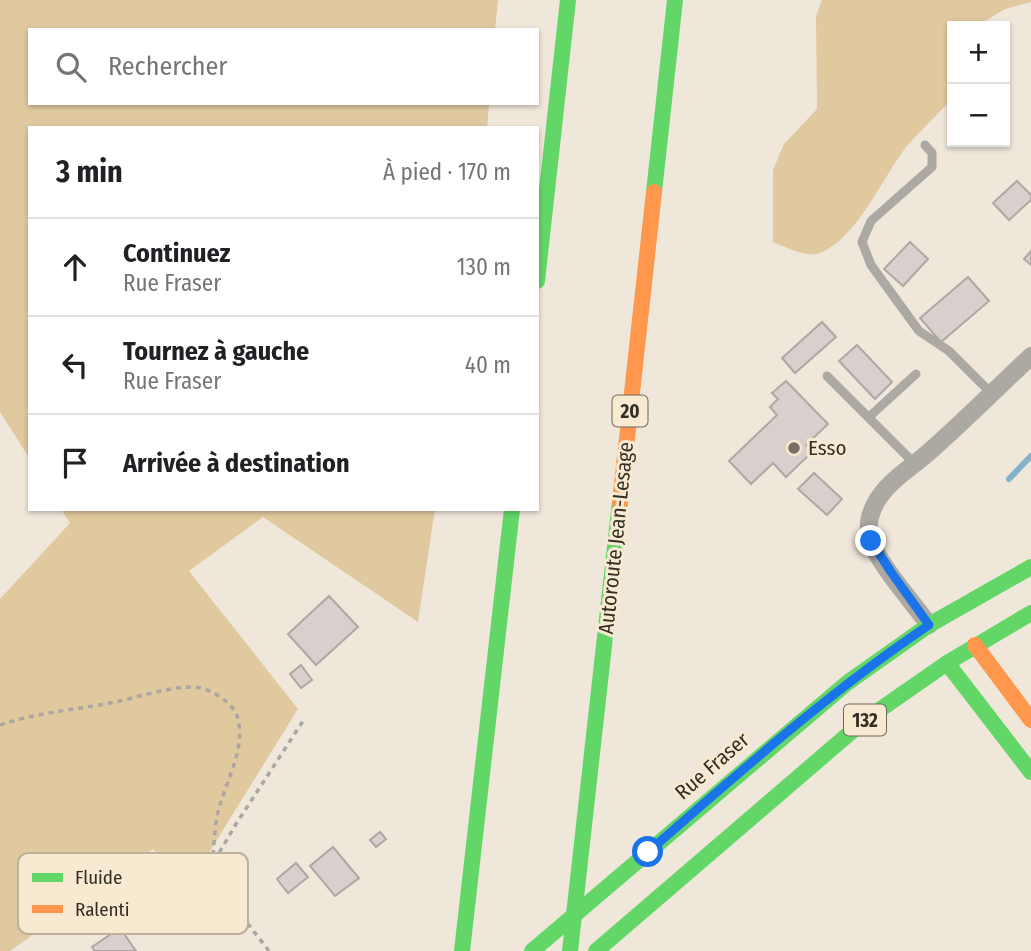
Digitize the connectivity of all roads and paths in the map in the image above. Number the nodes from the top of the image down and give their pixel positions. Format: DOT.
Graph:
graph roads {
  1 [pos="568,0"];
  2 [pos="675,0"];
  3 [pos="925,145"];
  4 [pos="539,263"];
  5 [pos="1031,356"];
  6 [pos="916,373"];
  7 [pos="827,376"];
  8 [pos="991,393"];
  9 [pos="869,417"];
  10 [pos="915,464"];
  11 [pos="512,511"];
  12 [pos="1031,567"];
  13 [pos="1031,612"];
  14 [pos="938,645"];
  15 [pos="975,645"];
  16 [pos="305,718"];
  17 [pos="1031,720"];
  18 [pos="0,725"];
  19 [pos="1031,772"];
  20 [pos="584,821"];
  21 [pos="213,853"];
  22 [pos="219,853"];
  23 [pos="248,924"];
  24 [pos="269,951"];
  25 [pos="462,951"];
  26 [pos="532,951"];
  27 [pos="570,951"];
  28 [pos="579,951"];
  29 [pos="596,951"];
  1 -- 4 [label="main road"];
  2 -- 20 [label="main road, Autoroute Jean-Lesage / 20"];
  3 -- 8 [label="lane"];
  5 -- 8 [label="street"];
  6 -- 9 [label="lane"];
  7 -- 9 [label="lane"];
  8 -- 10 [label="street"];
  9 -- 10 [label="lane"];
  10 -- 14 [label="street"];
  11 -- 25 [label="main road"];
  12 -- 14 [label="main road, Rue Fraser / 132"];
  13 -- 15 [label="main road, Rue Fraser / 132"];
  14 -- 15 [label="main road, Rue Fraser / 132"];
  14 -- 15 [label="main road"];
  14 -- 19 [label="main road"];
  14 -- 26 [label="main road, Rue Fraser / 132"];
  14 -- 29 [label="main road, Rue Fraser / 132"];
  15 -- 17 [label="main road"];
  16 -- 22 [label="path"];
  18 -- 21 [label="path"];
  20 -- 27 [label="main road, Autoroute Jean-Lesage / 20"];
  20 -- 28 [label="main road"];
  23 -- 24 [label="path"];
}
